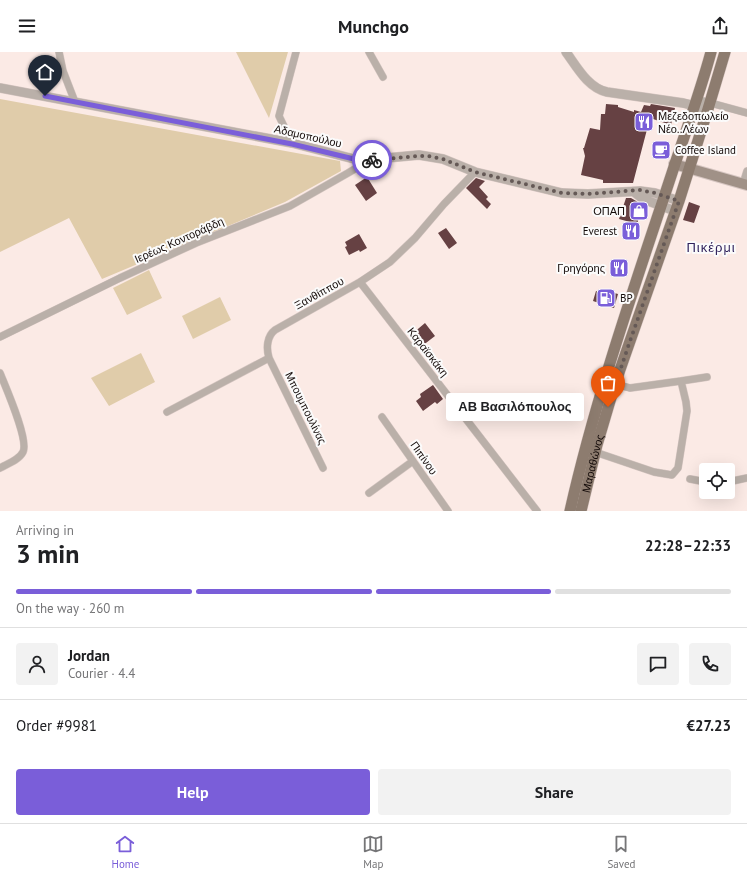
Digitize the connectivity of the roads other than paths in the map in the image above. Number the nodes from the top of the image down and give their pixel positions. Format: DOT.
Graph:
graph roads {
  1 [pos="59,52"];
  2 [pos="296,52"];
  3 [pos="369,52"];
  4 [pos="566,52"];
  5 [pos="711,52"];
  6 [pos="725,52"];
  7 [pos="383,77"];
  8 [pos="0,88"];
  9 [pos="74,102"];
  10 [pos="695,103"];
  11 [pos="709,106"];
  12 [pos="747,113"];
  13 [pos="292,144"];
  14 [pos="365,160"];
  15 [pos="674,164"];
  16 [pos="689,168"];
  17 [pos="747,171"];
  18 [pos="475,172"];
  19 [pos="745,184"];
  20 [pos="662,201"];
  21 [pos="677,206"];
  22 [pos="360,282"];
  23 [pos="0,337"];
  24 [pos="268,358"];
  25 [pos="0,373"];
  26 [pos="707,377"];
  27 [pos="681,381"];
  28 [pos="615,384"];
  29 [pos="167,412"];
  30 [pos="382,417"];
  31 [pos="595,452"];
  32 [pos="413,461"];
  33 [pos="0,468"];
  34 [pos="323,468"];
  35 [pos="747,478"];
  36 [pos="690,479"];
  37 [pos="699,481"];
  38 [pos="735,481"];
  39 [pos="369,494"];
  40 [pos="448,511"];
  41 [pos="537,511"];
  42 [pos="570,511"];
  43 [pos="581,511"];
  1 -- 9 [label="street"];
  2 -- 13 [label="street"];
  3 -- 7 [label="street"];
  4 -- 10 [label="street"];
  5 -- 10 [label="main road, Μαραθώνος"];
  6 -- 11 [label="main road, Μαραθώνος"];
  8 -- 9 [label="street, Αδαμοπούλου"];
  9 -- 13 [label="street, Αδαμοπούλου"];
  10 -- 11 [label="street"];
  10 -- 15 [label="main road, Μαραθώνος"];
  11 -- 12 [label="street"];
  11 -- 16 [label="main road, Μαραθώνος"];
  13 -- 14 [label="street, Αδαμοπούλου"];
  14 -- 18 [label="street, Αδαμοπούλου"];
  14 -- 23 [label="street, Ιερέως Κοντοράβδη"];
  15 -- 16 [label="main road"];
  15 -- 20 [label="main road, Μαραθώνος"];
  16 -- 19 [label="main road"];
  16 -- 21 [label="main road, Μαραθώνος"];
  17 -- 19 [label="street"];
  18 -- 20 [label="street, Αδαμοπούλου"];
  18 -- 22 [label="street, Ξανθίππου"];
  20 -- 21 [label="street, Αδαμοπούλου"];
  20 -- 42 [label="main road, Μαραθώνος"];
  21 -- 28 [label="main road, Μαραθώνος"];
  22 -- 24 [label="street, Ξανθίππου"];
  22 -- 41 [label="street, Καραϊσκάκη"];
  24 -- 29 [label="street"];
  24 -- 34 [label="street, Μπουμπουλίνας"];
  25 -- 33 [label="street"];
  26 -- 27 [label="street"];
  27 -- 28 [label="street"];
  27 -- 31 [label="street"];
  28 -- 31 [label="main road, Μαραθώνος"];
  30 -- 32 [label="street, Πιπίνου"];
  31 -- 43 [label="main road, Μαραθώνος"];
  32 -- 39 [label="street"];
  32 -- 40 [label="street, Πιπίνου"];
  35 -- 38 [label="street"];
  36 -- 37 [label="street"];
}
